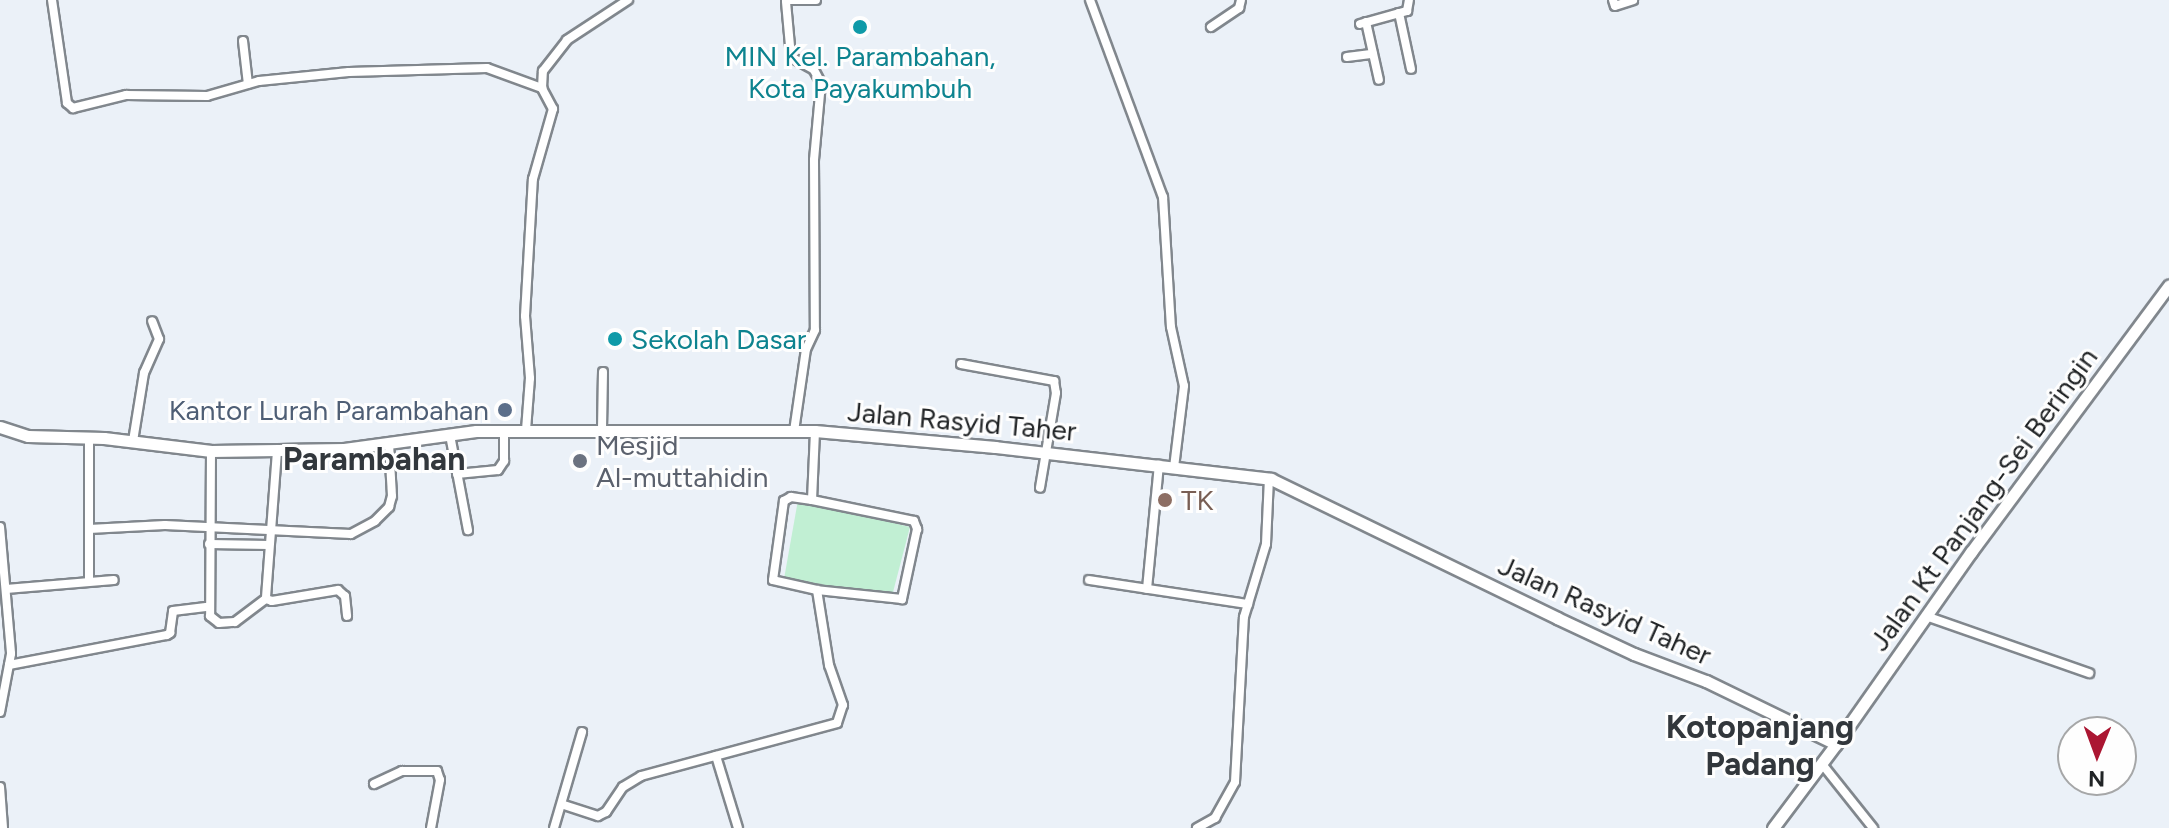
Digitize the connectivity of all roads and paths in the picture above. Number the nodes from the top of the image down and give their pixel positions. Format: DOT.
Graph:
graph roads {
  1 [pos="52,0"];
  2 [pos="628,0"];
  3 [pos="816,0"];
  4 [pos="1090,0"];
  5 [pos="1241,0"];
  6 [pos="1409,0"];
  7 [pos="1613,0"];
  8 [pos="1633,0"];
  9 [pos="786,1"];
  10 [pos="1399,13"];
  11 [pos="1211,27"];
  12 [pos="243,41"];
  13 [pos="1373,54"];
  14 [pos="1347,57"];
  15 [pos="1411,69"];
  16 [pos="1379,80"];
  17 [pos="248,84"];
  18 [pos="542,88"];
  19 [pos="2169,285"];
  20 [pos="152,321"];
  21 [pos="961,364"];
  22 [pos="603,372"];
  23 [pos="0,427"];
  24 [pos="602,429"];
  25 [pos="504,430"];
  26 [pos="526,430"];
  27 [pos="794,431"];
  28 [pos="815,431"];
  29 [pos="450,435"];
  30 [pos="89,437"];
  31 [pos="133,441"];
  32 [pos="389,444"];
  33 [pos="211,451"];
  34 [pos="277,451"];
  35 [pos="1045,452"];
  36 [pos="1159,465"];
  37 [pos="1174,467"];
  38 [pos="457,474"];
  39 [pos="1269,479"];
  40 [pos="1040,488"];
  41 [pos="812,500"];
  42 [pos="209,526"];
  43 [pos="0,527"];
  44 [pos="89,529"];
  45 [pos="270,529"];
  46 [pos="468,530"];
  47 [pos="209,544"];
  48 [pos="269,545"];
  49 [pos="114,580"];
  50 [pos="1089,580"];
  51 [pos="89,581"];
  52 [pos="6,589"];
  53 [pos="1147,589"];
  54 [pos="817,590"];
  55 [pos="266,599"];
  56 [pos="1248,604"];
  57 [pos="208,607"];
  58 [pos="347,616"];
  59 [pos="1926,616"];
  60 [pos="9,665"];
  61 [pos="2089,673"];
  62 [pos="0,712"];
  63 [pos="582,732"];
  64 [pos="1836,744"];
  65 [pos="716,756"];
  66 [pos="1822,764"];
  67 [pos="374,784"];
  68 [pos="0,787"];
  69 [pos="564,805"];
  70 [pos="3,828"];
  71 [pos="431,828"];
  72 [pos="554,828"];
  73 [pos="738,828"];
  74 [pos="1197,828"];
  75 [pos="1773,828"];
  76 [pos="1873,828"];
  1 -- 17 [label="street"];
  2 -- 18 [label="street"];
  3 -- 9 [label="street"];
  4 -- 37 [label="street"];
  5 -- 11 [label="street"];
  6 -- 10 [label="street"];
  7 -- 8 [label="street"];
  9 -- 27 [label="street"];
  10 -- 13 [label="street"];
  10 -- 15 [label="street"];
  12 -- 17 [label="street"];
  13 -- 14 [label="street"];
  13 -- 16 [label="street"];
  17 -- 18 [label="street"];
  18 -- 26 [label="street"];
  19 -- 59 [label="street, Jalan Kt Panjang-Sei Beringin"];
  20 -- 31 [label="street"];
  21 -- 35 [label="street"];
  22 -- 24 [label="street"];
  23 -- 30 [label="street, Jalan Rasyid Taher"];
  24 -- 26 [label="street, Jalan Rasyid Taher"];
  24 -- 27 [label="street, Jalan Rasyid Taher"];
  25 -- 26 [label="street, Jalan Rasyid Taher"];
  25 -- 29 [label="street, Jalan Rasyid Taher"];
  25 -- 38 [label="street"];
  27 -- 28 [label="street, Jalan Rasyid Taher"];
  28 -- 35 [label="street, Jalan Rasyid Taher"];
  28 -- 41 [label="street"];
  29 -- 32 [label="street, Jalan Rasyid Taher"];
  29 -- 38 [label="street"];
  30 -- 31 [label="street, Jalan Rasyid Taher"];
  30 -- 44 [label="street"];
  31 -- 33 [label="street, Jalan Rasyid Taher"];
  32 -- 34 [label="street, Jalan Rasyid Taher"];
  32 -- 45 [label="street"];
  33 -- 34 [label="street, Jalan Rasyid Taher"];
  33 -- 42 [label="street"];
  34 -- 45 [label="street"];
  35 -- 36 [label="street, Jalan Rasyid Taher"];
  35 -- 40 [label="street"];
  36 -- 37 [label="street, Jalan Rasyid Taher"];
  36 -- 53 [label="street"];
  37 -- 39 [label="street, Jalan Rasyid Taher"];
  38 -- 46 [label="street"];
  39 -- 56 [label="street"];
  39 -- 64 [label="street, Jalan Rasyid Taher"];
  41 -- 54 [label="street"];
  41 -- 54 [label="street"];
  42 -- 44 [label="street"];
  42 -- 45 [label="street"];
  42 -- 47 [label="street"];
  43 -- 52 [label="street"];
  44 -- 51 [label="street"];
  45 -- 48 [label="street"];
  47 -- 48 [label="street"];
  47 -- 57 [label="street"];
  48 -- 55 [label="street"];
  49 -- 51 [label="street"];
  50 -- 53 [label="street"];
  51 -- 52 [label="street"];
  52 -- 60 [label="street"];
  53 -- 56 [label="street"];
  54 -- 65 [label="street"];
  55 -- 57 [label="street"];
  55 -- 58 [label="street"];
  56 -- 74 [label="street"];
  57 -- 60 [label="street"];
  59 -- 61 [label="street"];
  59 -- 64 [label="street, Jalan Kt Panjang-Sei Beringin"];
  60 -- 62 [label="street"];
  63 -- 69 [label="street"];
  64 -- 66 [label="street"];
  65 -- 69 [label="street"];
  65 -- 73 [label="street"];
  66 -- 75 [label="street"];
  66 -- 76 [label="street"];
  67 -- 71 [label="street"];
  68 -- 70 [label="street"];
  69 -- 72 [label="street"];
}
